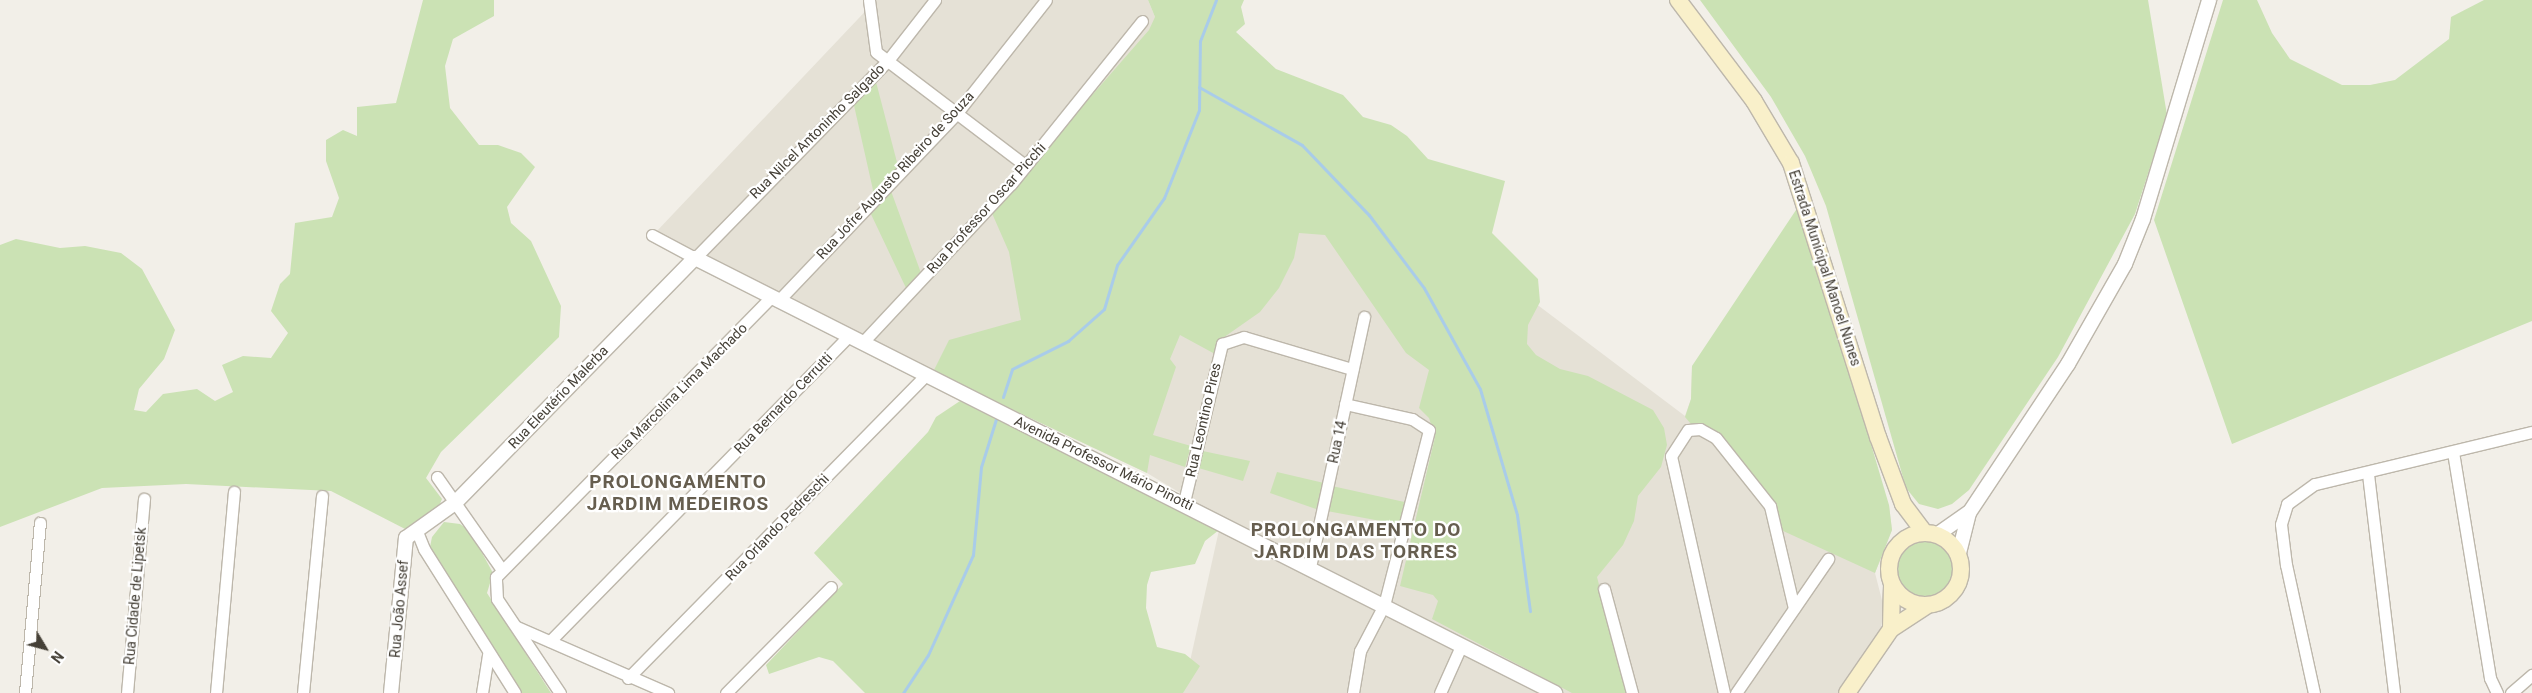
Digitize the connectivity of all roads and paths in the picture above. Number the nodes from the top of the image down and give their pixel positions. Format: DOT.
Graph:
graph roads {
  1 [pos="869,0"];
  2 [pos="935,0"];
  3 [pos="1046,0"];
  4 [pos="1678,0"];
  5 [pos="2209,0"];
  6 [pos="1142,22"];
  7 [pos="889,59"];
  8 [pos="956,114"];
  9 [pos="1025,165"];
  10 [pos="652,235"];
  11 [pos="694,258"];
  12 [pos="775,299"];
  13 [pos="1364,317"];
  14 [pos="848,336"];
  15 [pos="862,343"];
  16 [pos="1352,369"];
  17 [pos="925,376"];
  18 [pos="1346,404"];
  19 [pos="2532,432"];
  20 [pos="2453,452"];
  21 [pos="2368,474"];
  22 [pos="437,478"];
  23 [pos="234,492"];
  24 [pos="322,496"];
  25 [pos="144,499"];
  26 [pos="1184,502"];
  27 [pos="455,503"];
  28 [pos="1903,504"];
  29 [pos="1969,513"];
  30 [pos="40,523"];
  31 [pos="1931,533"];
  32 [pos="418,534"];
  33 [pos="1898,544"];
  34 [pos="1959,554"];
  35 [pos="1828,559"];
  36 [pos="1310,567"];
  37 [pos="502,570"];
  38 [pos="1892,584"];
  39 [pos="831,587"];
  40 [pos="1604,589"];
  41 [pos="1384,605"];
  42 [pos="1926,606"];
  43 [pos="1794,608"];
  44 [pos="516,627"];
  45 [pos="1890,629"];
  46 [pos="550,641"];
  47 [pos="1461,646"];
  48 [pos="488,654"];
  49 [pos="2532,675"];
  50 [pos="628,678"];
  51 [pos="1550,692"];
  52 [pos="25,693"];
  53 [pos="127,693"];
  54 [pos="216,693"];
  55 [pos="303,693"];
  56 [pos="391,693"];
  57 [pos="482,693"];
  58 [pos="515,693"];
  59 [pos="560,693"];
  60 [pos="668,693"];
  61 [pos="726,693"];
  62 [pos="1353,693"];
  63 [pos="1440,693"];
  64 [pos="1632,693"];
  65 [pos="1724,693"];
  66 [pos="1736,693"];
  67 [pos="1847,693"];
  68 [pos="2314,693"];
  69 [pos="2394,693"];
  70 [pos="2497,693"];
  71 [pos="2511,693"];
  1 -- 7 [label="street"];
  2 -- 7 [label="street, Rua Nilcel Antoninho Salgado"];
  3 -- 8 [label="street, Rua Jofre Augusto Ribeiro de Souza"];
  4 -- 28 [label="main road, Estrada Municipal Manoel Nunes"];
  5 -- 29 [label="street"];
  6 -- 9 [label="street, Rua Professor Oscar Picchi"];
  7 -- 8 [label="street"];
  7 -- 11 [label="street, Rua Nilcel Antoninho Salgado"];
  8 -- 9 [label="street"];
  8 -- 12 [label="street, Rua Jofre Augusto Ribeiro de Souza"];
  9 -- 15 [label="street, Rua Professor Oscar Picchi"];
  10 -- 11 [label="street, Avenida Professor Mário Pinotti"];
  11 -- 12 [label="street, Avenida Professor Mário Pinotti"];
  11 -- 27 [label="street, Rua Eleutério Malerba"];
  12 -- 14 [label="street, Avenida Professor Mário Pinotti"];
  12 -- 37 [label="street, Rua Marcolina Lima Machado"];
  13 -- 16 [label="street, Rua 14"];
  14 -- 15 [label="street, Avenida Professor Mário Pinotti"];
  14 -- 46 [label="street, Rua Bernardo Cerrutti"];
  15 -- 17 [label="street, Avenida Professor Mário Pinotti"];
  16 -- 18 [label="street, Rua 14"];
  16 -- 26 [label="street, Rua Leontino Pires"];
  17 -- 26 [label="street, Avenida Professor Mário Pinotti"];
  17 -- 50 [label="street, Rua Orlando Pedreschi"];
  18 -- 36 [label="street, Rua 14"];
  18 -- 41 [label="street"];
  19 -- 20 [label="street"];
  20 -- 21 [label="street"];
  20 -- 70 [label="street"];
  21 -- 68 [label="street"];
  21 -- 69 [label="street"];
  22 -- 27 [label="street"];
  23 -- 54 [label="street"];
  24 -- 55 [label="street"];
  25 -- 53 [label="street, Rua Cidade de Lipetsk"];
  26 -- 36 [label="street, Avenida Professor Mário Pinotti"];
  27 -- 32 [label="street, Rua Eleutério Malerba"];
  27 -- 37 [label="street"];
  28 -- 31 [label="main road, Estrada Municipal Manoel Nunes"];
  28 -- 33 [label="main road, Estrada Municipal Manoel Nunes"];
  29 -- 31 [label="street"];
  29 -- 34 [label="street"];
  30 -- 52 [label="street"];
  31 -- 33 [label="main road"];
  31 -- 34 [label="main road"];
  32 -- 48 [label="street"];
  32 -- 56 [label="street, Rua João Assef"];
  33 -- 38 [label="main road"];
  34 -- 42 [label="main road"];
  35 -- 43 [label="street"];
  36 -- 41 [label="street, Avenida Professor Mário Pinotti"];
  37 -- 44 [label="street"];
  38 -- 42 [label="main road"];
  38 -- 45 [label="main road"];
  39 -- 61 [label="street"];
  40 -- 64 [label="street"];
  41 -- 47 [label="street, Avenida Professor Mário Pinotti"];
  41 -- 62 [label="street"];
  42 -- 45 [label="main road"];
  43 -- 65 [label="street"];
  43 -- 66 [label="street"];
  44 -- 46 [label="street"];
  44 -- 59 [label="street"];
  45 -- 67 [label="main road"];
  46 -- 50 [label="street"];
  47 -- 51 [label="street, Avenida Professor Mário Pinotti"];
  47 -- 63 [label="street"];
  48 -- 57 [label="street"];
  48 -- 58 [label="street"];
  49 -- 71 [label="street"];
  50 -- 60 [label="street"];
}
